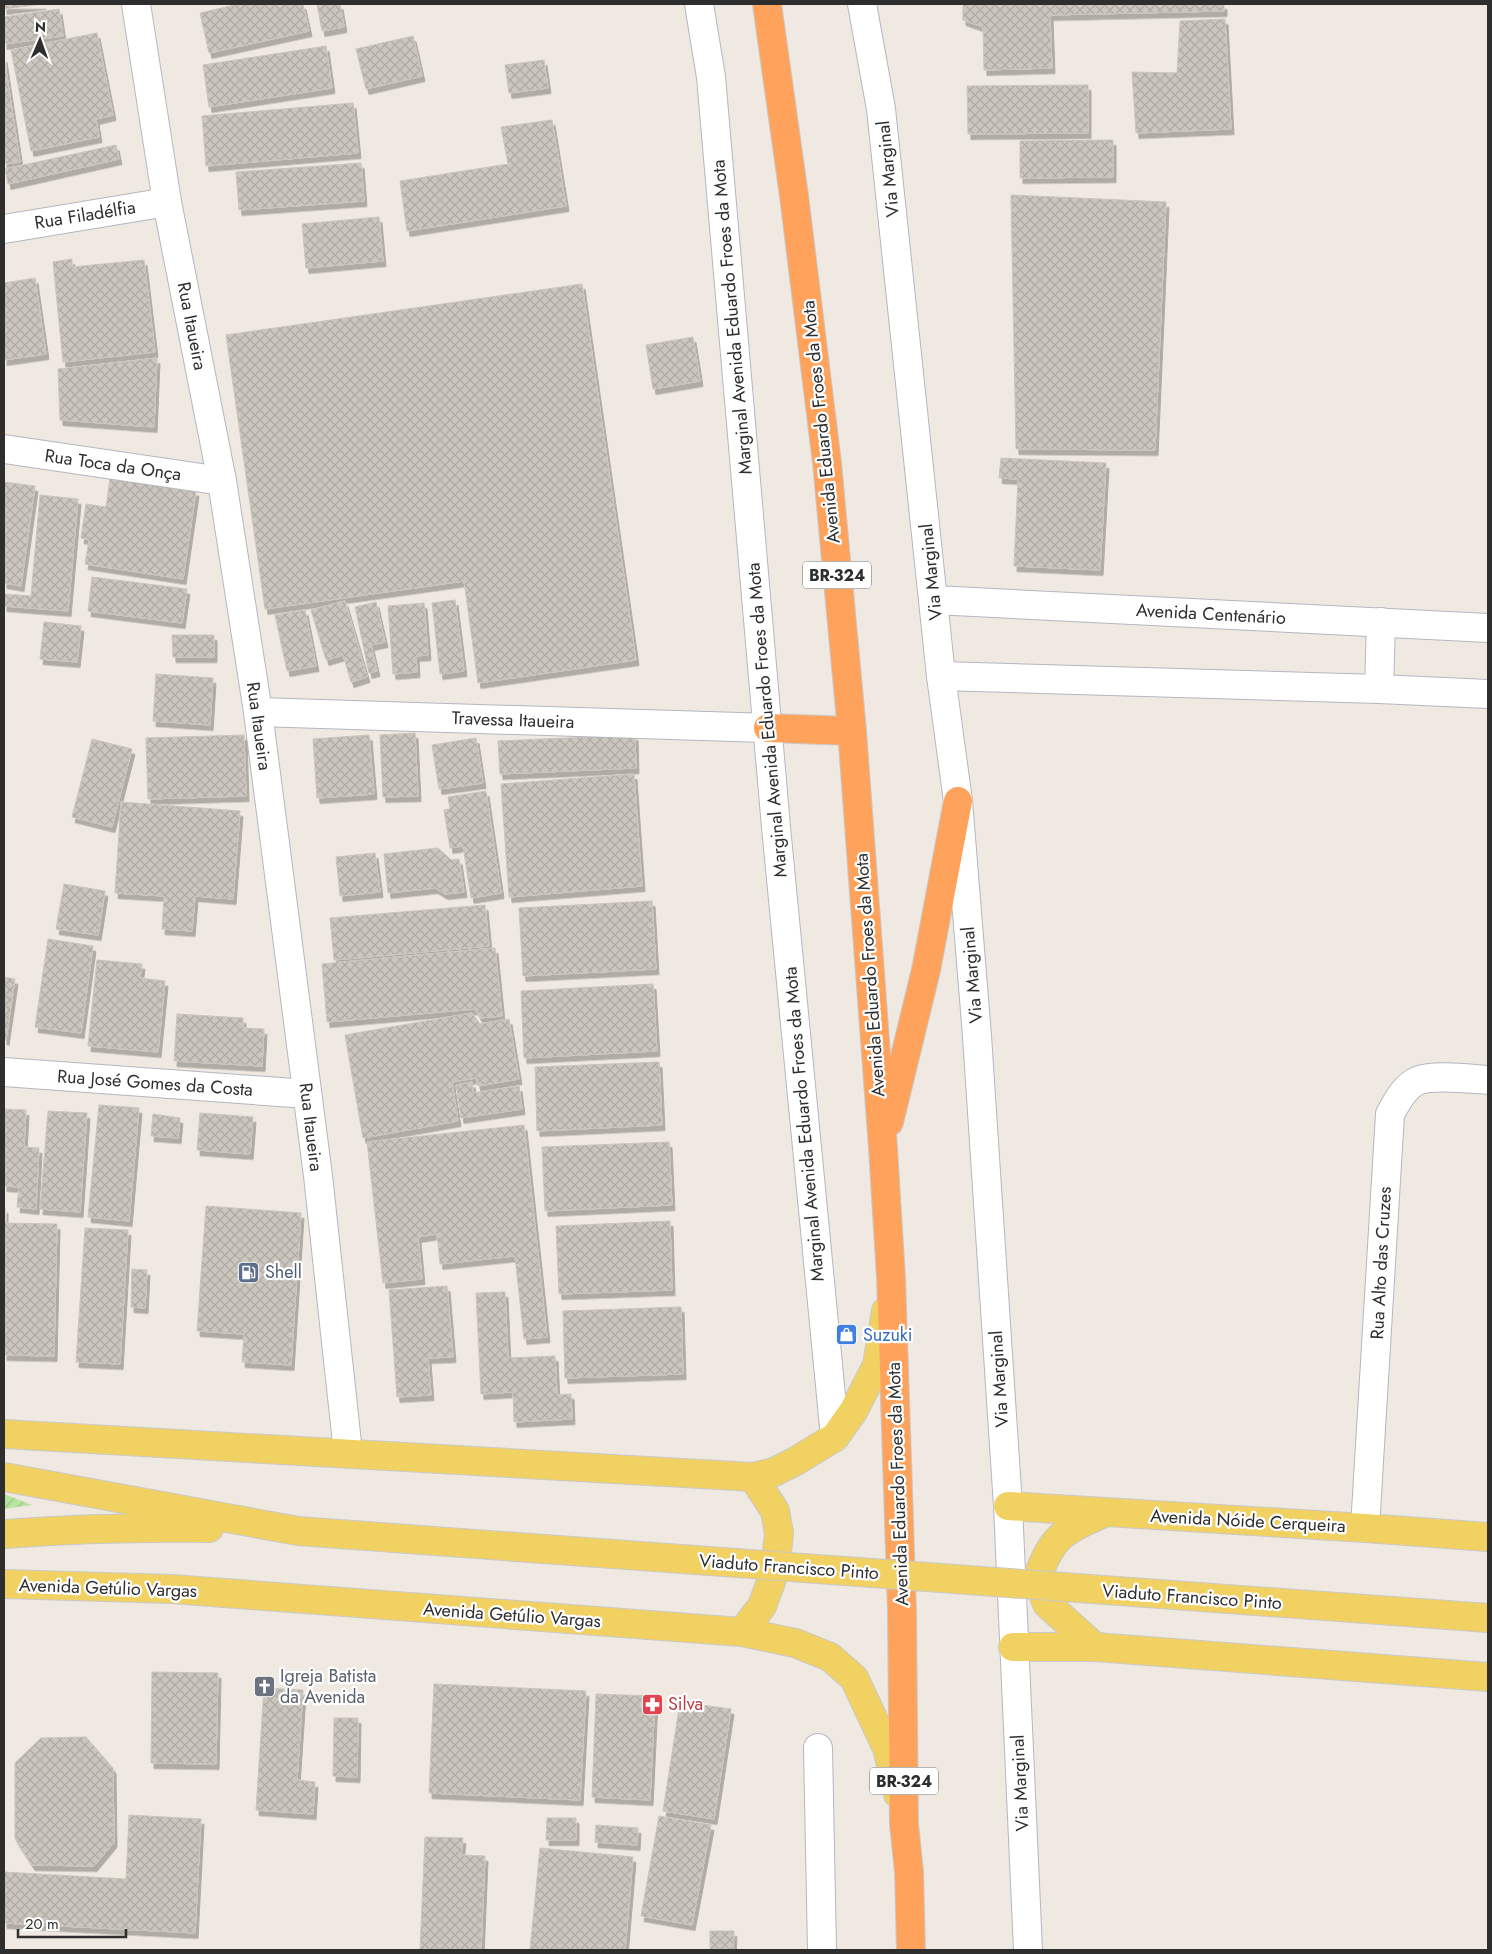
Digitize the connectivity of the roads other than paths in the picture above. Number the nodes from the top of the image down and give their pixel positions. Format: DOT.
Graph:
graph roads {
  1 [pos="136,4"];
  2 [pos="699,4"];
  3 [pos="767,4"];
  4 [pos="862,4"];
  5 [pos="167,202"];
  6 [pos="4,229"];
  7 [pos="4,449"];
  8 [pos="222,480"];
  9 [pos="934,600"];
  10 [pos="1381,622"];
  11 [pos="1488,628"];
  12 [pos="941,676"];
  13 [pos="1378,689"];
  14 [pos="1488,694"];
  15 [pos="258,712"];
  16 [pos="768,728"];
  17 [pos="852,731"];
  18 [pos="958,802"];
  19 [pos="4,1072"];
  20 [pos="1488,1080"];
  21 [pos="307,1094"];
  22 [pos="883,1148"];
  23 [pos="892,1278"];
  24 [pos="4,1434"];
  25 [pos="834,1438"];
  26 [pos="348,1452"];
  27 [pos="4,1477"];
  28 [pos="753,1477"];
  29 [pos="1008,1506"];
  30 [pos="1106,1513"];
  31 [pos="1365,1528"];
  32 [pos="298,1531"];
  33 [pos="4,1534"];
  34 [pos="1488,1537"];
  35 [pos="4,1584"];
  36 [pos="1488,1618"];
  37 [pos="742,1632"];
  38 [pos="1013,1647"];
  39 [pos="1096,1647"];
  40 [pos="1488,1677"];
  41 [pos="818,1748"];
  42 [pos="904,1824"];
  43 [pos="822,1950"];
  44 [pos="911,1950"];
  45 [pos="1028,1950"];
  1 -- 5 [label="street, Rua Itaueira"];
  2 -- 16 [label="street, Marginal Avenida Eduardo Froes da Mota"];
  3 -- 17 [label="highway, Avenida Eduardo Froes da Mota / BR-324"];
  4 -- 9 [label="street, Via Marginal"];
  5 -- 6 [label="street, Rua Filadélfia"];
  5 -- 8 [label="street, Rua Itaueira"];
  7 -- 8 [label="street, Rua Toca da Onça"];
  8 -- 15 [label="street, Rua Itaueira"];
  9 -- 10 [label="street, Avenida Centenário"];
  9 -- 12 [label="street, Via Marginal"];
  10 -- 11 [label="street, Avenida Centenário"];
  10 -- 13 [label="street"];
  12 -- 13 [label="street"];
  12 -- 18 [label="street, Via Marginal"];
  13 -- 14 [label="street"];
  15 -- 16 [label="street, Travessa Itaueira"];
  15 -- 21 [label="street, Rua Itaueira"];
  16 -- 17 [label="highway"];
  16 -- 25 [label="street, Marginal Avenida Eduardo Froes da Mota"];
  17 -- 22 [label="highway, Avenida Eduardo Froes da Mota / BR-324"];
  18 -- 22 [label="highway"];
  18 -- 29 [label="street, Via Marginal"];
  19 -- 21 [label="street, Rua José Gomes da Costa"];
  20 -- 31 [label="street, Rua Alto das Cruzes"];
  21 -- 26 [label="street, Rua Itaueira"];
  22 -- 23 [label="highway, Avenida Eduardo Froes da Mota / BR-324"];
  23 -- 25 [label="main road"];
  23 -- 42 [label="highway, Avenida Eduardo Froes da Mota / BR-324"];
  24 -- 26 [label="main road"];
  25 -- 28 [label="main road"];
  26 -- 28 [label="main road"];
  27 -- 32 [label="main road"];
  28 -- 37 [label="main road"];
  29 -- 30 [label="main road, Avenida Nóide Cerqueira"];
  29 -- 38 [label="street, Via Marginal"];
  30 -- 31 [label="main road, Avenida Nóide Cerqueira"];
  30 -- 39 [label="main road"];
  31 -- 34 [label="main road, Avenida Nóide Cerqueira"];
  32 -- 33 [label="main road"];
  32 -- 36 [label="main road, Viaduto Francisco Pinto, bridge"];
  35 -- 37 [label="main road, Avenida Getúlio Vargas"];
  37 -- 42 [label="main road, Avenida Getúlio Vargas"];
  38 -- 39 [label="main road"];
  38 -- 45 [label="street, Via Marginal"];
  39 -- 40 [label="main road"];
  41 -- 43 [label="street"];
  42 -- 44 [label="highway, Avenida Eduardo Froes da Mota / BR-324"];
}
